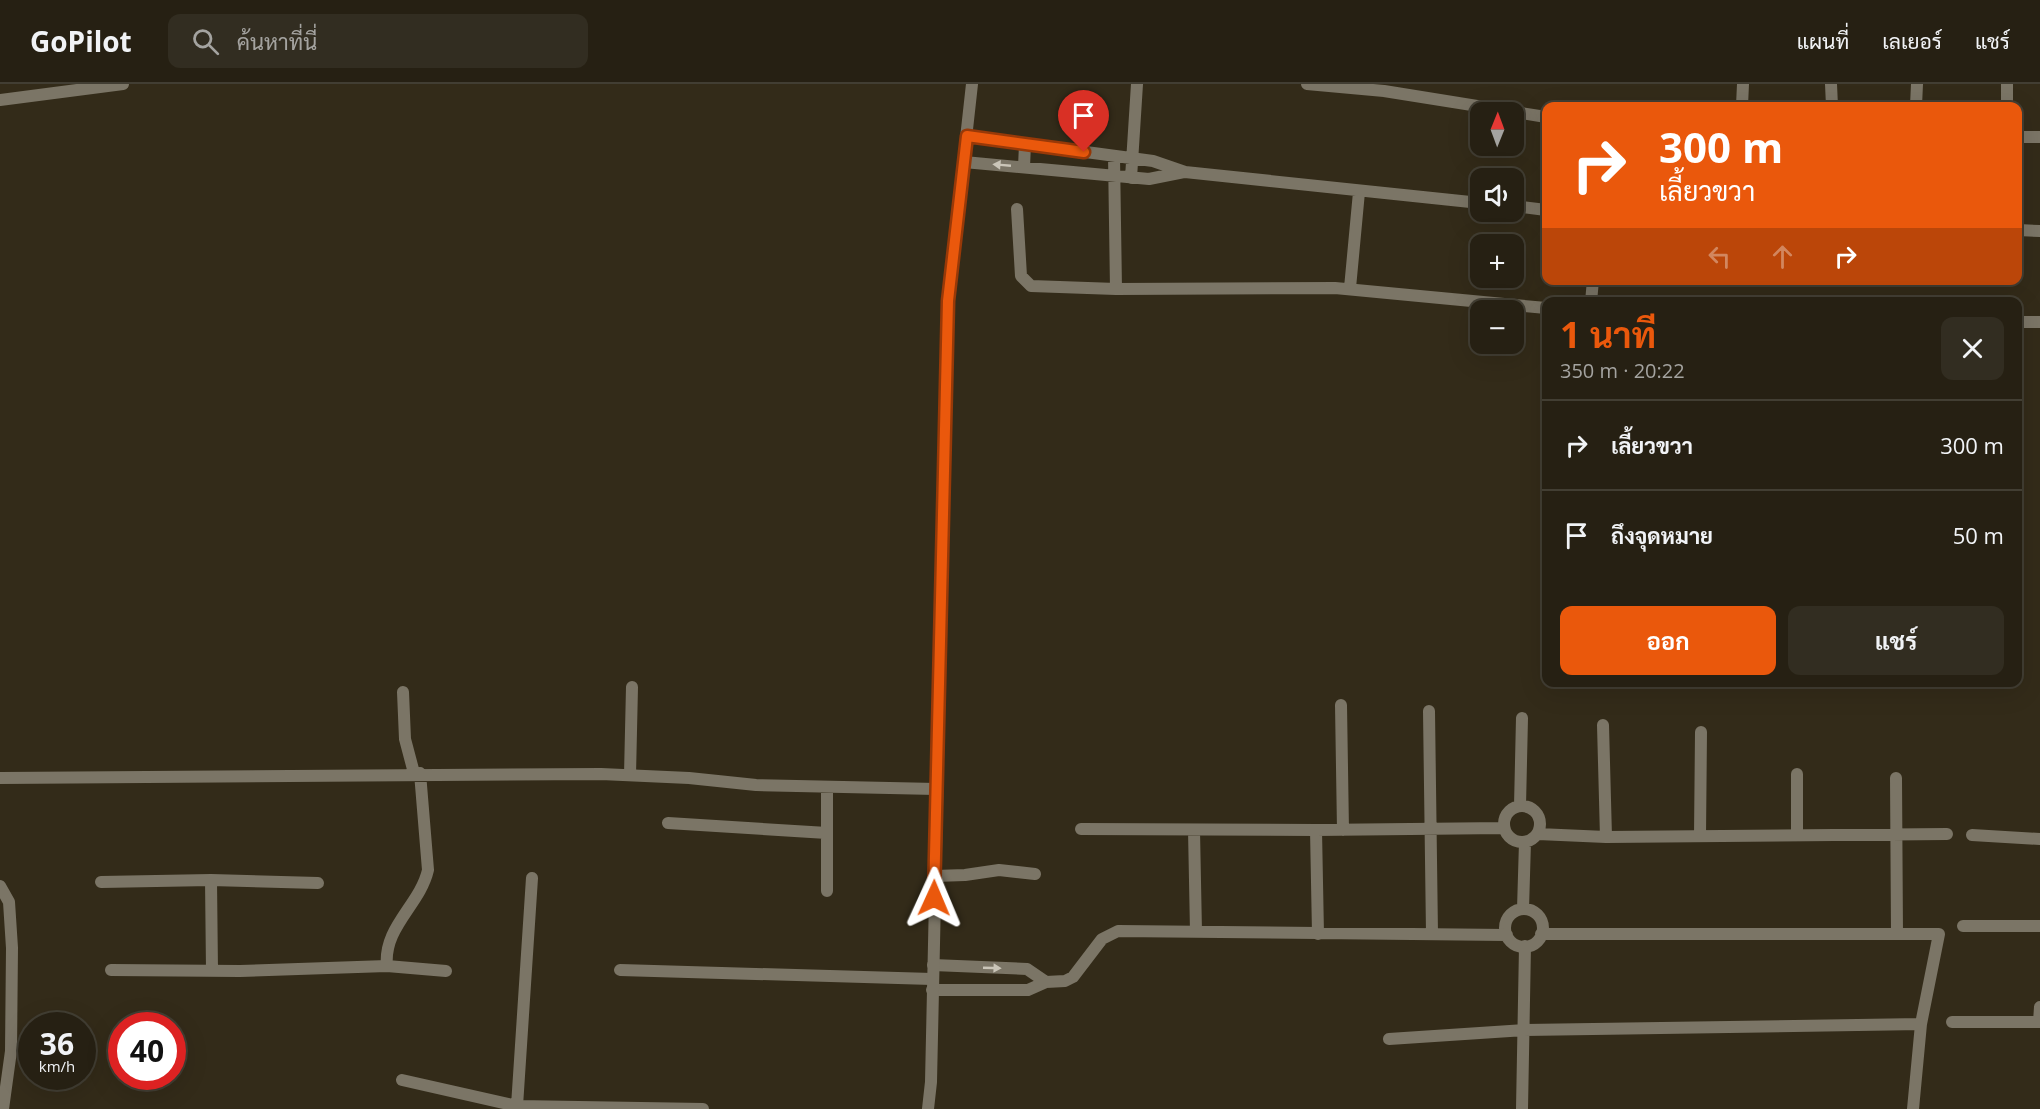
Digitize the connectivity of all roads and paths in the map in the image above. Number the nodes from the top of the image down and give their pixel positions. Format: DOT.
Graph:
graph roads {
  1 [pos="123,84"];
  2 [pos="972,84"];
  3 [pos="1137,84"];
  4 [pos="1307,84"];
  5 [pos="1743,84"];
  6 [pos="1831,84"];
  7 [pos="1917,84"];
  8 [pos="2007,84"];
  9 [pos="0,100"];
  10 [pos="1742,102"];
  11 [pos="1832,102"];
  12 [pos="1916,102"];
  13 [pos="2007,102"];
  14 [pos="1542,116"];
  15 [pos="967,136"];
  16 [pos="2022,137"];
  17 [pos="2040,137"];
  18 [pos="1025,144"];
  19 [pos="1114,156"];
  20 [pos="1131,159"];
  21 [pos="964,162"];
  22 [pos="1024,167"];
  23 [pos="1185,172"];
  24 [pos="1114,176"];
  25 [pos="1131,178"];
  26 [pos="1359,192"];
  27 [pos="1470,202"];
  28 [pos="1524,207"];
  29 [pos="1017,209"];
  30 [pos="1542,210"];
  31 [pos="2022,230"];
  32 [pos="2040,231"];
  33 [pos="1350,288"];
  34 [pos="1116,289"];
  35 [pos="1542,308"];
  36 [pos="2022,322"];
  37 [pos="2040,322"];
  38 [pos="632,687"];
  39 [pos="403,692"];
  40 [pos="1341,705"];
  41 [pos="1429,711"];
  42 [pos="1522,717"];
  43 [pos="1603,725"];
  44 [pos="1701,732"];
  45 [pos="417,773"];
  46 [pos="1797,774"];
  47 [pos="630,775"];
  48 [pos="0,778"];
  49 [pos="1896,778"];
  50 [pos="827,787"];
  51 [pos="936,789"];
  52 [pos="1520,806"];
  53 [pos="668,823"];
  54 [pos="1430,828"];
  55 [pos="1504,828"];
  56 [pos="1081,829"];
  57 [pos="1194,830"];
  58 [pos="1316,830"];
  59 [pos="1343,830"];
  60 [pos="827,833"];
  61 [pos="1538,834"];
  62 [pos="1895,834"];
  63 [pos="1947,834"];
  64 [pos="1797,835"];
  65 [pos="1972,835"];
  66 [pos="1606,837"];
  67 [pos="1700,837"];
  68 [pos="2040,839"];
  69 [pos="1525,843"];
  70 [pos="1035,874"];
  71 [pos="935,876"];
  72 [pos="532,878"];
  73 [pos="211,880"];
  74 [pos="100,882"];
  75 [pos="318,884"];
  76 [pos="0,886"];
  77 [pos="827,891"];
  78 [pos="1523,909"];
  79 [pos="1963,926"];
  80 [pos="2040,926"];
  81 [pos="1196,933"];
  82 [pos="1318,934"];
  83 [pos="1432,934"];
  84 [pos="1542,934"];
  85 [pos="1896,934"];
  86 [pos="1507,935"];
  87 [pos="1525,946"];
  88 [pos="933,965"];
  89 [pos="387,966"];
  90 [pos="111,970"];
  91 [pos="620,970"];
  92 [pos="212,971"];
  93 [pos="446,971"];
  94 [pos="1046,982"];
  95 [pos="932,985"];
  96 [pos="2040,1007"];
  97 [pos="1952,1022"];
  98 [pos="2040,1022"];
  99 [pos="1922,1024"];
  100 [pos="1525,1030"];
  101 [pos="1389,1039"];
  102 [pos="402,1080"];
  103 [pos="518,1106"];
  104 [pos="3,1109"];
  105 [pos="703,1109"];
  106 [pos="928,1109"];
  107 [pos="1522,1109"];
  108 [pos="1913,1109"];
  1 -- 9 [label="street"];
  2 -- 15 [label="street"];
  3 -- 20 [label="street"];
  4 -- 14 [label="street"];
  5 -- 10 [label="street"];
  6 -- 11 [label="street"];
  7 -- 12 [label="street"];
  8 -- 13 [label="street"];
  15 -- 18 [label="street"];
  15 -- 21 [label="street"];
  16 -- 17 [label="street"];
  18 -- 19 [label="street"];
  18 -- 22 [label="street"];
  19 -- 20 [label="street"];
  19 -- 24 [label="street"];
  20 -- 23 [label="street"];
  20 -- 25 [label="street"];
  22 -- 21 [label="street, one-way"];
  21 -- 51 [label="street"];
  22 -- 24 [label="street"];
  23 -- 25 [label="street"];
  23 -- 26 [label="street"];
  24 -- 25 [label="street"];
  24 -- 34 [label="street"];
  26 -- 27 [label="street"];
  26 -- 33 [label="street"];
  28 -- 30 [label="street"];
  29 -- 34 [label="street"];
  31 -- 32 [label="street"];
  33 -- 34 [label="street"];
  33 -- 35 [label="street"];
  36 -- 37 [label="street"];
  38 -- 47 [label="street"];
  39 -- 45 [label="street"];
  40 -- 59 [label="street"];
  41 -- 54 [label="street"];
  42 -- 52 [label="street"];
  43 -- 66 [label="street"];
  44 -- 67 [label="street"];
  45 -- 47 [label="street"];
  45 -- 48 [label="street"];
  45 -- 89 [label="street"];
  46 -- 64 [label="street"];
  47 -- 50 [label="street"];
  49 -- 62 [label="street"];
  50 -- 51 [label="street"];
  50 -- 60 [label="street"];
  51 -- 71 [label="street"];
  52 -- 55 [label="street"];
  52 -- 61 [label="street"];
  53 -- 60 [label="street"];
  54 -- 55 [label="street"];
  54 -- 59 [label="street"];
  54 -- 83 [label="street"];
  55 -- 69 [label="street"];
  56 -- 57 [label="street"];
  57 -- 58 [label="street"];
  57 -- 81 [label="street"];
  58 -- 59 [label="street"];
  58 -- 82 [label="street"];
  60 -- 77 [label="street"];
  61 -- 66 [label="street"];
  61 -- 69 [label="street"];
  62 -- 63 [label="street"];
  62 -- 64 [label="street"];
  62 -- 85 [label="street"];
  64 -- 67 [label="street"];
  65 -- 68 [label="street"];
  66 -- 67 [label="street"];
  69 -- 78 [label="street"];
  70 -- 71 [label="street"];
  71 -- 88 [label="street"];
  72 -- 103 [label="street"];
  73 -- 74 [label="street"];
  73 -- 75 [label="street"];
  73 -- 92 [label="street"];
  76 -- 104 [label="street"];
  78 -- 84 [label="street"];
  78 -- 86 [label="street"];
  79 -- 80 [label="street"];
  81 -- 82 [label="street"];
  81 -- 94 [label="street"];
  82 -- 83 [label="street"];
  83 -- 86 [label="street"];
  84 -- 85 [label="street"];
  84 -- 87 [label="street"];
  85 -- 99 [label="street"];
  86 -- 87 [label="street"];
  87 -- 100 [label="street"];
  88 -- 94 [label="street, one-way"];
  88 -- 95 [label="street"];
  89 -- 92 [label="street"];
  89 -- 93 [label="street"];
  90 -- 92 [label="street"];
  91 -- 95 [label="street"];
  94 -- 95 [label="street"];
  95 -- 106 [label="street"];
  96 -- 98 [label="street"];
  97 -- 98 [label="street"];
  99 -- 100 [label="street"];
  99 -- 108 [label="street"];
  100 -- 101 [label="street"];
  100 -- 107 [label="street"];
  102 -- 103 [label="street"];
  103 -- 105 [label="street"];
}
